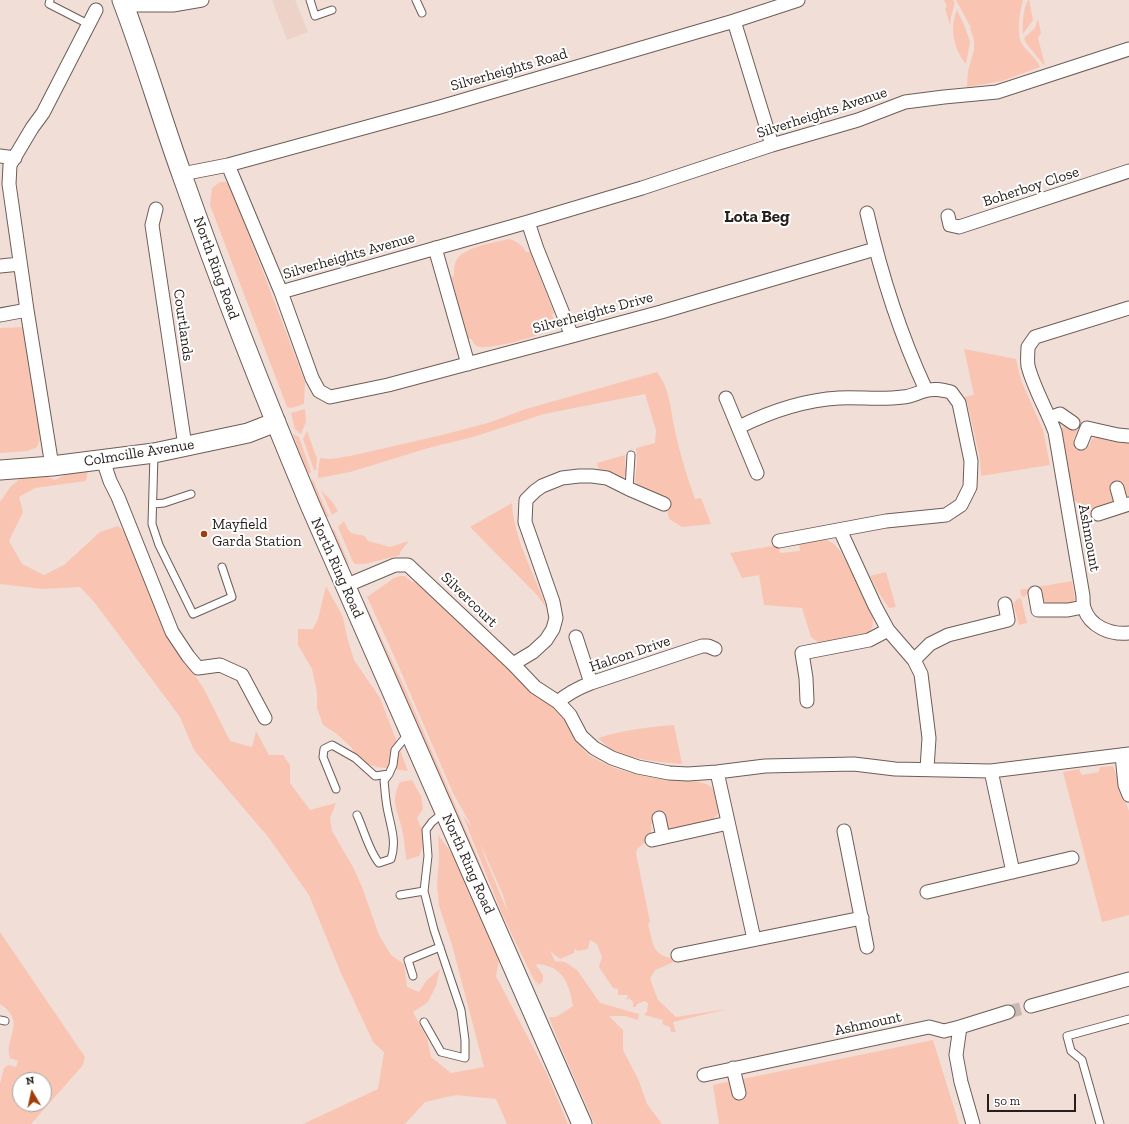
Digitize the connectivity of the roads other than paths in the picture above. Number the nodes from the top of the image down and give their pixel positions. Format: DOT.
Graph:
graph roads {
  1 [pos="50,0"];
  2 [pos="202,0"];
  3 [pos="310,0"];
  4 [pos="416,0"];
  5 [pos="798,0"];
  6 [pos="123,2"];
  7 [pos="96,10"];
  8 [pos="332,10"];
  9 [pos="422,13"];
  10 [pos="734,21"];
  11 [pos="88,24"];
  12 [pos="1129,49"];
  13 [pos="772,145"];
  14 [pos="0,156"];
  15 [pos="15,158"];
  16 [pos="228,165"];
  17 [pos="1129,171"];
  18 [pos="182,174"];
  19 [pos="156,209"];
  20 [pos="867,213"];
  21 [pos="948,216"];
  22 [pos="528,222"];
  23 [pos="435,248"];
  24 [pos="875,249"];
  25 [pos="20,264"];
  26 [pos="0,266"];
  27 [pos="281,292"];
  28 [pos="1129,308"];
  29 [pos="27,310"];
  30 [pos="0,314"];
  31 [pos="572,336"];
  32 [pos="468,364"];
  33 [pos="926,390"];
  34 [pos="319,391"];
  35 [pos="726,398"];
  36 [pos="1050,418"];
  37 [pos="276,422"];
  38 [pos="1073,423"];
  39 [pos="739,427"];
  40 [pos="1129,436"];
  41 [pos="1081,442"];
  42 [pos="185,446"];
  43 [pos="154,453"];
  44 [pos="631,455"];
  45 [pos="104,460"];
  46 [pos="52,466"];
  47 [pos="0,470"];
  48 [pos="757,473"];
  49 [pos="1117,488"];
  50 [pos="629,489"];
  51 [pos="192,494"];
  52 [pos="153,504"];
  53 [pos="664,504"];
  54 [pos="1126,505"];
  55 [pos="1098,514"];
  56 [pos="840,530"];
  57 [pos="779,541"];
  58 [pos="222,567"];
  59 [pos="346,586"];
  60 [pos="1035,593"];
  61 [pos="1005,604"];
  62 [pos="1084,607"];
  63 [pos="888,630"];
  64 [pos="1129,633"];
  65 [pos="576,638"];
  66 [pos="715,649"];
  67 [pos="914,660"];
  68 [pos="513,664"];
  69 [pos="591,684"];
  70 [pos="807,701"];
  71 [pos="558,702"];
  72 [pos="264,718"];
  73 [pos="410,733"];
  74 [pos="1126,755"];
  75 [pos="927,769"];
  76 [pos="991,771"];
  77 [pos="717,772"];
  78 [pos="389,774"];
  79 [pos="336,789"];
  80 [pos="1129,795"];
  81 [pos="444,811"];
  82 [pos="358,815"];
  83 [pos="659,818"];
  84 [pos="728,823"];
  85 [pos="844,831"];
  86 [pos="1072,858"];
  87 [pos="1013,872"];
  88 [pos="424,890"];
  89 [pos="927,892"];
  90 [pos="400,895"];
  91 [pos="862,918"];
  92 [pos="754,940"];
  93 [pos="868,946"];
  94 [pos="440,947"];
  95 [pos="678,955"];
  96 [pos="413,976"];
  97 [pos="1129,979"];
  98 [pos="1031,1006"];
  99 [pos="1008,1012"];
  100 [pos="1129,1019"];
  101 [pos="424,1022"];
  102 [pos="960,1027"];
  103 [pos="733,1068"];
  104 [pos="704,1074"];
  105 [pos="739,1094"];
  106 [pos="582,1124"];
  107 [pos="973,1124"];
  108 [pos="1100,1124"];
  1 -- 11 [label="lane"];
  2 -- 6 [label="street"];
  3 -- 8 [label="lane"];
  4 -- 9 [label="lane"];
  5 -- 10 [label="street, Silverheights Road"];
  6 -- 18 [label="main road, North Ring Road"];
  7 -- 11 [label="street"];
  10 -- 13 [label="street"];
  10 -- 16 [label="street, Silverheights Road"];
  11 -- 15 [label="street"];
  12 -- 13 [label="street, Silverheights Avenue"];
  13 -- 22 [label="street, Silverheights Avenue"];
  14 -- 15 [label="street"];
  15 -- 25 [label="street"];
  16 -- 18 [label="street, Silverheights Road"];
  16 -- 27 [label="street"];
  17 -- 21 [label="street, Boherboy Close"];
  18 -- 37 [label="main road, North Ring Road"];
  19 -- 42 [label="street, Courtlands"];
  20 -- 24 [label="street"];
  22 -- 23 [label="street, Silverheights Avenue"];
  22 -- 31 [label="street"];
  23 -- 27 [label="street, Silverheights Avenue"];
  23 -- 32 [label="street, Silverheights Avenue"];
  24 -- 31 [label="street, Silverheights Drive"];
  24 -- 33 [label="street"];
  25 -- 26 [label="street"];
  25 -- 29 [label="street"];
  27 -- 34 [label="street, Silverheights Avenue"];
  28 -- 36 [label="street, Ashmount"];
  29 -- 30 [label="street"];
  29 -- 46 [label="street"];
  31 -- 32 [label="street, Silverheights Drive"];
  32 -- 34 [label="street, Silverheights Drive"];
  33 -- 39 [label="street"];
  33 -- 56 [label="street"];
  35 -- 39 [label="street"];
  36 -- 38 [label="street"];
  36 -- 62 [label="street, Ashmount"];
  37 -- 42 [label="main road, Colmcille Avenue"];
  37 -- 59 [label="main road, North Ring Road"];
  39 -- 48 [label="street"];
  40 -- 41 [label="street"];
  42 -- 43 [label="main road, Colmcille Avenue"];
  43 -- 45 [label="main road, Colmcille Avenue"];
  43 -- 52 [label="lane"];
  44 -- 50 [label="lane"];
  45 -- 46 [label="main road, Colmcille Avenue"];
  45 -- 72 [label="street"];
  46 -- 47 [label="main road, Colmcille Avenue"];
  49 -- 54 [label="street"];
  50 -- 53 [label="street"];
  50 -- 68 [label="street"];
  51 -- 52 [label="lane"];
  52 -- 58 [label="lane"];
  54 -- 55 [label="street"];
  56 -- 57 [label="street"];
  56 -- 63 [label="street"];
  59 -- 68 [label="street, Silvercourt"];
  59 -- 73 [label="main road, North Ring Road"];
  60 -- 62 [label="street"];
  61 -- 67 [label="street"];
  62 -- 64 [label="street, Ashmount"];
  63 -- 67 [label="street"];
  63 -- 70 [label="street"];
  65 -- 69 [label="street"];
  66 -- 69 [label="street, Halcon Drive"];
  67 -- 75 [label="street"];
  68 -- 71 [label="street, Silvercourt"];
  69 -- 71 [label="street, Halcon Drive"];
  71 -- 77 [label="street, Silvercourt"];
  73 -- 78 [label="lane"];
  73 -- 81 [label="main road, North Ring Road"];
  74 -- 76 [label="street, Silvercourt"];
  74 -- 80 [label="street"];
  75 -- 76 [label="street, Silvercourt"];
  75 -- 77 [label="street, Silvercourt"];
  76 -- 87 [label="street"];
  77 -- 84 [label="street"];
  78 -- 79 [label="lane"];
  78 -- 82 [label="lane"];
  81 -- 88 [label="lane"];
  81 -- 106 [label="main road, North Ring Road"];
  83 -- 84 [label="street"];
  84 -- 92 [label="street"];
  85 -- 91 [label="street"];
  86 -- 87 [label="street"];
  87 -- 89 [label="street"];
  88 -- 90 [label="lane"];
  88 -- 94 [label="lane"];
  91 -- 92 [label="street"];
  91 -- 93 [label="street"];
  92 -- 95 [label="street"];
  94 -- 96 [label="lane"];
  94 -- 101 [label="lane"];
  97 -- 98 [label="street"];
  99 -- 102 [label="street, Ashmount"];
  100 -- 108 [label="lane"];
  102 -- 103 [label="street, Ashmount"];
  102 -- 107 [label="street"];
  103 -- 104 [label="street, Ashmount"];
  103 -- 105 [label="street"];
}
